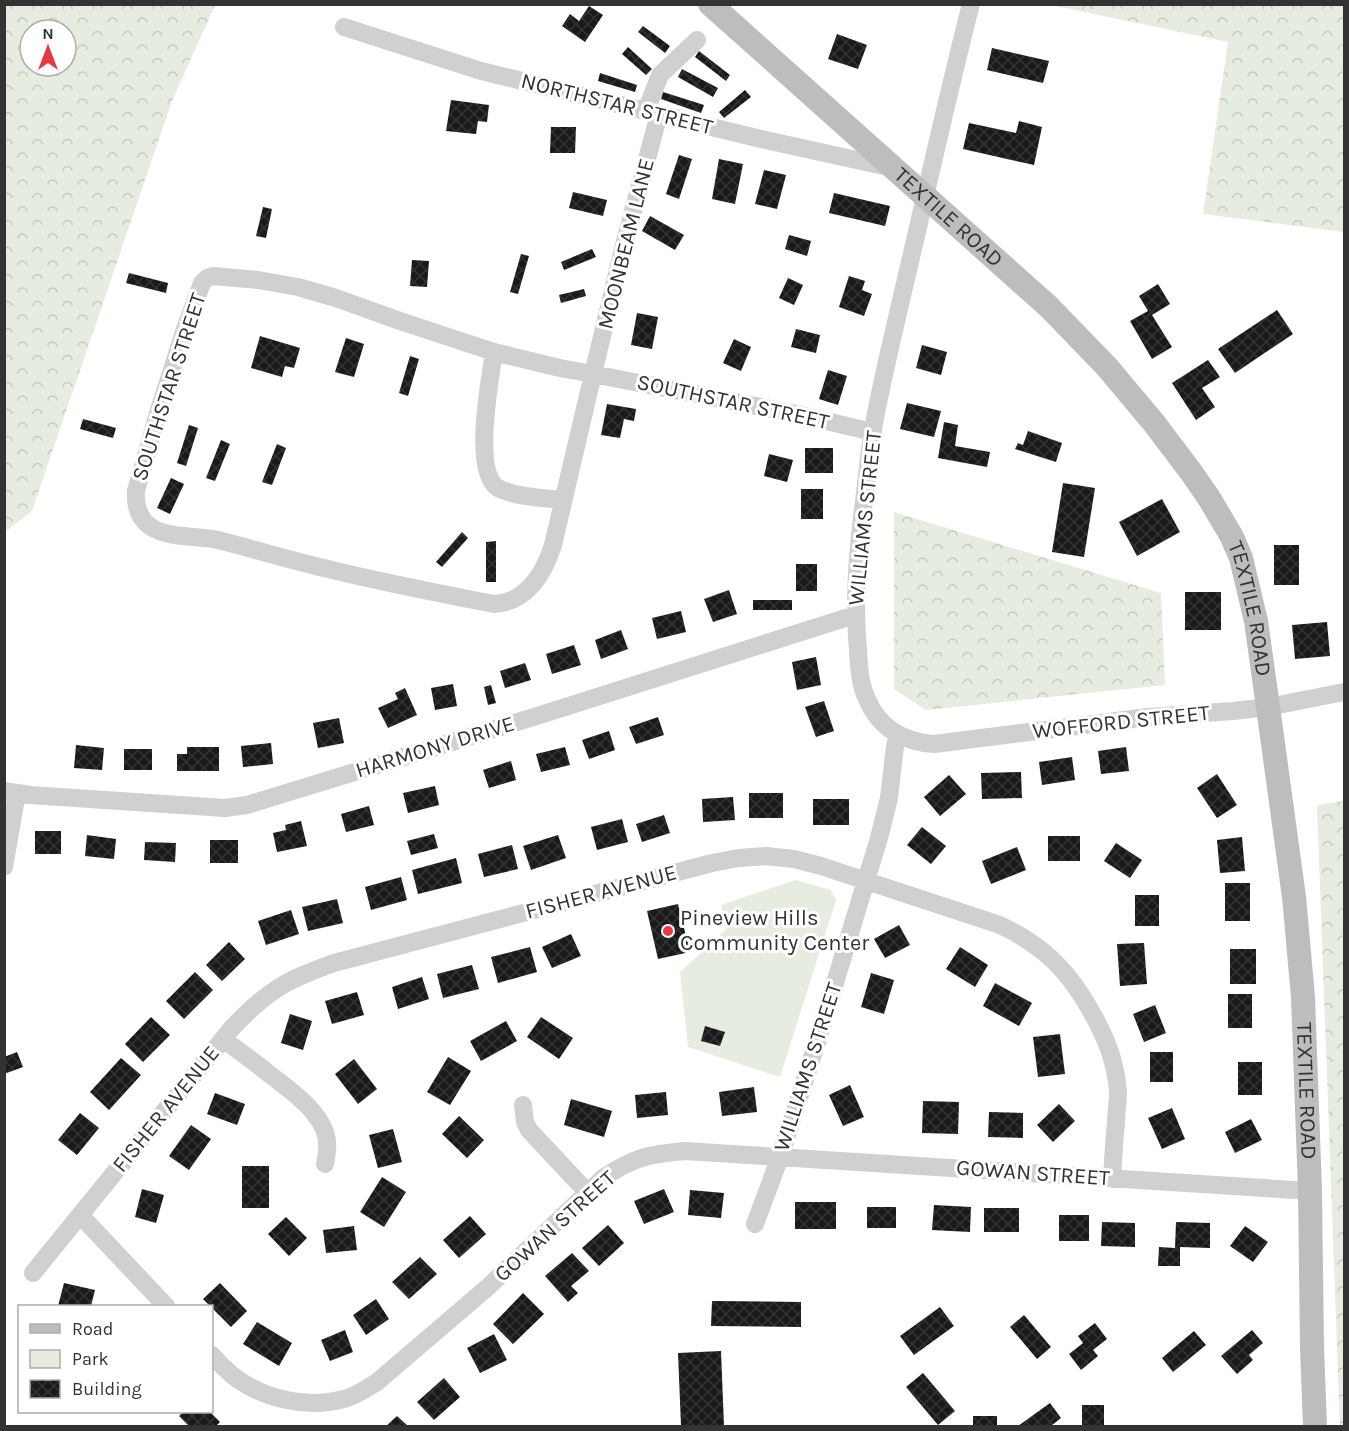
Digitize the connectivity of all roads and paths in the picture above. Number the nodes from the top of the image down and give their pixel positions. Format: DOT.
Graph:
graph roads {
  1 [pos="710,4"];
  2 [pos="971,4"];
  3 [pos="344,27"];
  4 [pos="696,40"];
  5 [pos="652,112"];
  6 [pos="894,169"];
  7 [pos="925,196"];
  8 [pos="494,352"];
  9 [pos="593,374"];
  10 [pos="873,432"];
  11 [pos="562,500"];
  12 [pos="855,615"];
  13 [pos="1344,692"];
  14 [pos="1268,706"];
  15 [pos="898,735"];
  16 [pos="11,792"];
  17 [pos="4,867"];
  18 [pos="866,881"];
  19 [pos="223,1039"];
  20 [pos="523,1106"];
  21 [pos="780,1157"];
  22 [pos="325,1164"];
  23 [pos="1112,1179"];
  24 [pos="1310,1191"];
  25 [pos="588,1193"];
  26 [pos="80,1215"];
  27 [pos="755,1224"];
  28 [pos="33,1273"];
  29 [pos="165,1305"];
  30 [pos="213,1356"];
  31 [pos="1315,1426"];
  1 -- 6 [label="street, TEXTILE ROAD"];
  2 -- 7 [label="street, WILLIAMS STREET"];
  3 -- 5 [label="street, NORTHSTAR STREET"];
  4 -- 5 [label="street, MOONBEAM LANE"];
  5 -- 6 [label="street, NORTHSTAR STREET"];
  5 -- 9 [label="street, MOONBEAM LANE"];
  6 -- 7 [label="street, TEXTILE ROAD"];
  7 -- 10 [label="street, WILLIAMS STREET"];
  7 -- 14 [label="street, TEXTILE ROAD"];
  8 -- 9 [label="street, SOUTHSTAR STREET"];
  8 -- 11 [label="street"];
  8 -- 11 [label="street, SOUTHSTAR STREET"];
  9 -- 10 [label="street, SOUTHSTAR STREET"];
  9 -- 11 [label="street, SOUTHSTAR STREET"];
  10 -- 12 [label="street, WILLIAMS STREET"];
  12 -- 15 [label="street, WILLIAMS STREET"];
  12 -- 16 [label="street, HARMONY DRIVE"];
  13 -- 14 [label="street, WOFFORD STREET"];
  14 -- 15 [label="street, WOFFORD STREET"];
  14 -- 24 [label="street, TEXTILE ROAD"];
  15 -- 18 [label="street, WILLIAMS STREET"];
  16 -- 17 [label="street"];
  18 -- 19 [label="street, FISHER AVENUE"];
  18 -- 21 [label="street, WILLIAMS STREET"];
  18 -- 23 [label="street, FISHER AVENUE"];
  19 -- 22 [label="street"];
  19 -- 26 [label="street, FISHER AVENUE"];
  20 -- 25 [label="street"];
  21 -- 23 [label="street, GOWAN STREET"];
  21 -- 25 [label="street, GOWAN STREET"];
  21 -- 27 [label="street, WILLIAMS STREET"];
  23 -- 24 [label="street, GOWAN STREET"];
  24 -- 31 [label="street, TEXTILE ROAD"];
  25 -- 30 [label="street, GOWAN STREET"];
  26 -- 28 [label="street, FISHER AVENUE"];
  26 -- 29 [label="street"];
}
